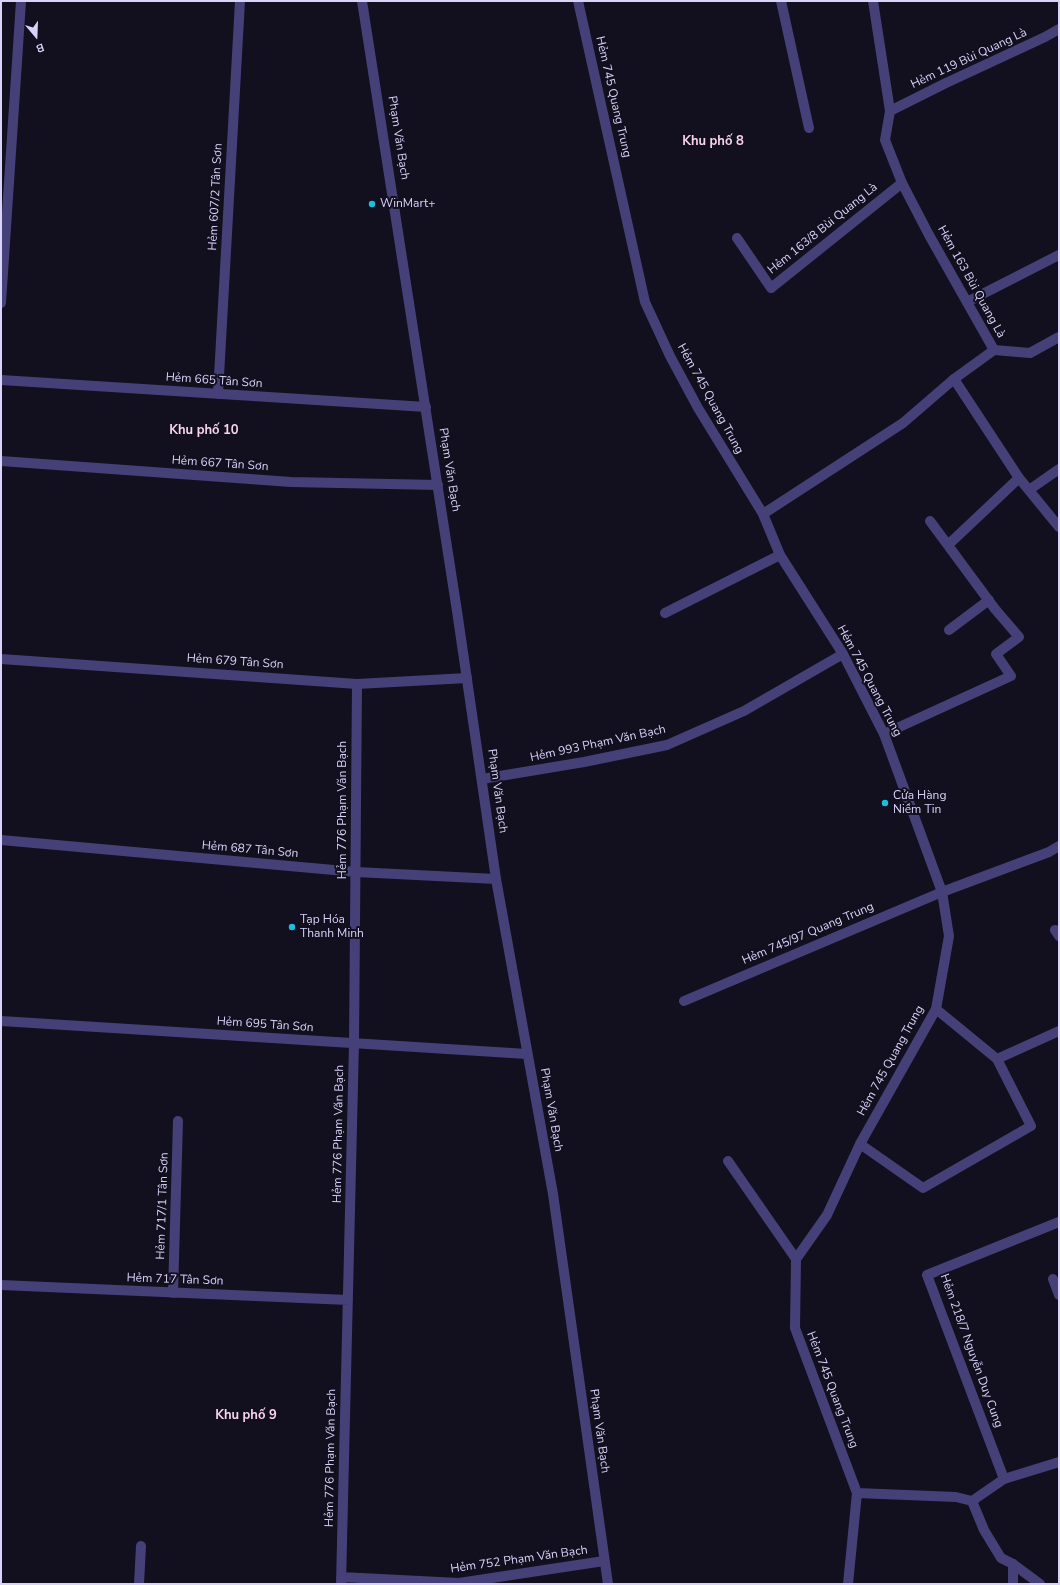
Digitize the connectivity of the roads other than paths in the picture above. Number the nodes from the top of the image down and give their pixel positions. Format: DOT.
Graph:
graph roads {
  1 [pos="21,1"];
  2 [pos="240,1"];
  3 [pos="362,1"];
  4 [pos="578,1"];
  5 [pos="780,1"];
  6 [pos="874,1"];
  7 [pos="1059,29"];
  8 [pos="890,111"];
  9 [pos="809,128"];
  10 [pos="902,183"];
  11 [pos="736,238"];
  12 [pos="1059,255"];
  13 [pos="967,302"];
  14 [pos="1,303"];
  15 [pos="1059,337"];
  16 [pos="994,350"];
  17 [pos="954,379"];
  18 [pos="1,380"];
  19 [pos="218,394"];
  20 [pos="426,407"];
  21 [pos="1,461"];
  22 [pos="1059,469"];
  23 [pos="1019,478"];
  24 [pos="438,485"];
  25 [pos="1029,490"];
  26 [pos="762,514"];
  27 [pos="930,521"];
  28 [pos="1059,527"];
  29 [pos="948,545"];
  30 [pos="780,554"];
  31 [pos="989,600"];
  32 [pos="665,613"];
  33 [pos="949,630"];
  34 [pos="843,654"];
  35 [pos="1,659"];
  36 [pos="467,678"];
  37 [pos="358,684"];
  38 [pos="884,734"];
  39 [pos="482,779"];
  40 [pos="1,840"];
  41 [pos="1059,846"];
  42 [pos="356,872"];
  43 [pos="496,879"];
  44 [pos="942,892"];
  45 [pos="684,1001"];
  46 [pos="936,1009"];
  47 [pos="1,1021"];
  48 [pos="1059,1031"];
  49 [pos="354,1043"];
  50 [pos="527,1054"];
  51 [pos="997,1059"];
  52 [pos="178,1121"];
  53 [pos="860,1144"];
  54 [pos="728,1160"];
  55 [pos="1059,1222"];
  56 [pos="796,1259"];
  57 [pos="1053,1279"];
  58 [pos="1,1285"];
  59 [pos="173,1293"];
  60 [pos="1059,1295"];
  61 [pos="348,1300"];
  62 [pos="1059,1462"];
  63 [pos="1004,1479"];
  64 [pos="857,1493"];
  65 [pos="972,1501"];
  66 [pos="140,1546"];
  67 [pos="604,1561"];
  68 [pos="1013,1564"];
  69 [pos="341,1580"];
  70 [pos="139,1584"];
  71 [pos="608,1584"];
  72 [pos="848,1584"];
  73 [pos="1013,1584"];
  74 [pos="1040,1584"];
  1 -- 14 [label="street"];
  2 -- 19 [label="street, Hẻm 607/2 Tân Sơn"];
  3 -- 20 [label="street, Phạm Văn Bạch"];
  4 -- 26 [label="street, Hẻm 745 Quang Trung"];
  5 -- 9 [label="street"];
  6 -- 8 [label="street, Hẻm 163 Bùi Quang Là"];
  7 -- 8 [label="street, Hẻm 119 Bùi Quang Là"];
  8 -- 10 [label="street, Hẻm 163 Bùi Quang Là"];
  10 -- 11 [label="street, Hẻm 163/8 Bùi Quang Là"];
  10 -- 13 [label="street, Hẻm 163 Bùi Quang Là"];
  12 -- 13 [label="street"];
  13 -- 16 [label="street, Hẻm 163 Bùi Quang Là"];
  15 -- 16 [label="street"];
  16 -- 17 [label="street, Hẻm 163 Bùi Quang Là"];
  17 -- 23 [label="street"];
  17 -- 26 [label="street, Hẻm 163 Bùi Quang Là"];
  18 -- 19 [label="street, Hẻm 665 Tân Sơn"];
  19 -- 20 [label="street, Hẻm 665 Tân Sơn"];
  20 -- 24 [label="street, Phạm Văn Bạch"];
  21 -- 24 [label="street, Hẻm 667 Tân Sơn"];
  22 -- 25 [label="street"];
  23 -- 25 [label="street"];
  23 -- 29 [label="street"];
  24 -- 36 [label="street, Phạm Văn Bạch"];
  25 -- 28 [label="street"];
  26 -- 30 [label="street, Hẻm 745 Quang Trung"];
  27 -- 29 [label="street"];
  29 -- 31 [label="street"];
  30 -- 32 [label="street"];
  30 -- 34 [label="street, Hẻm 745 Quang Trung"];
  31 -- 33 [label="street"];
  31 -- 38 [label="street"];
  34 -- 38 [label="street, Hẻm 745 Quang Trung"];
  34 -- 39 [label="street, Hẻm 993 Phạm Văn Bạch"];
  35 -- 37 [label="street, Hẻm 679 Tân Sơn"];
  36 -- 37 [label="street, Hẻm 679 Tân Sơn"];
  36 -- 39 [label="street, Phạm Văn Bạch"];
  37 -- 42 [label="street, Hẻm 776 Phạm Văn Bạch"];
  38 -- 44 [label="street, Hẻm 745 Quang Trung"];
  39 -- 43 [label="street, Phạm Văn Bạch"];
  40 -- 42 [label="street, Hẻm 687 Tân Sơn"];
  41 -- 44 [label="street, Hẻm 745/97 Quang Trung"];
  42 -- 43 [label="street, Hẻm 687 Tân Sơn"];
  42 -- 49 [label="street, Hẻm 776 Phạm Văn Bạch"];
  43 -- 50 [label="street, Phạm Văn Bạch"];
  44 -- 45 [label="street, Hẻm 745/97 Quang Trung"];
  44 -- 46 [label="street, Hẻm 745 Quang Trung"];
  46 -- 51 [label="street"];
  46 -- 53 [label="street, Hẻm 745 Quang Trung"];
  47 -- 49 [label="street, Hẻm 695 Tân Sơn"];
  48 -- 51 [label="street"];
  49 -- 50 [label="street, Hẻm 695 Tân Sơn"];
  49 -- 61 [label="street, Hẻm 776 Phạm Văn Bạch"];
  50 -- 67 [label="street, Phạm Văn Bạch"];
  51 -- 53 [label="street"];
  52 -- 59 [label="street, Hẻm 717/1 Tân Sơn"];
  53 -- 56 [label="street, Hẻm 745 Quang Trung"];
  54 -- 56 [label="street"];
  55 -- 63 [label="street, Hẻm 218/7 Nguyễn Duy Cung"];
  56 -- 64 [label="street, Hẻm 745 Quang Trung"];
  57 -- 60 [label="street"];
  58 -- 59 [label="street, Hẻm 717 Tân Sơn"];
  59 -- 61 [label="street, Hẻm 717 Tân Sơn"];
  61 -- 69 [label="street, Hẻm 776 Phạm Văn Bạch"];
  62 -- 63 [label="street"];
  63 -- 65 [label="street"];
  64 -- 65 [label="street"];
  64 -- 72 [label="street, Hẻm 745 Quang Trung"];
  65 -- 68 [label="street"];
  66 -- 70 [label="street"];
  67 -- 69 [label="street, Hẻm 752 Phạm Văn Bạch"];
  67 -- 71 [label="street, Phạm Văn Bạch"];
  68 -- 73 [label="street"];
  68 -- 74 [label="street"];
}
